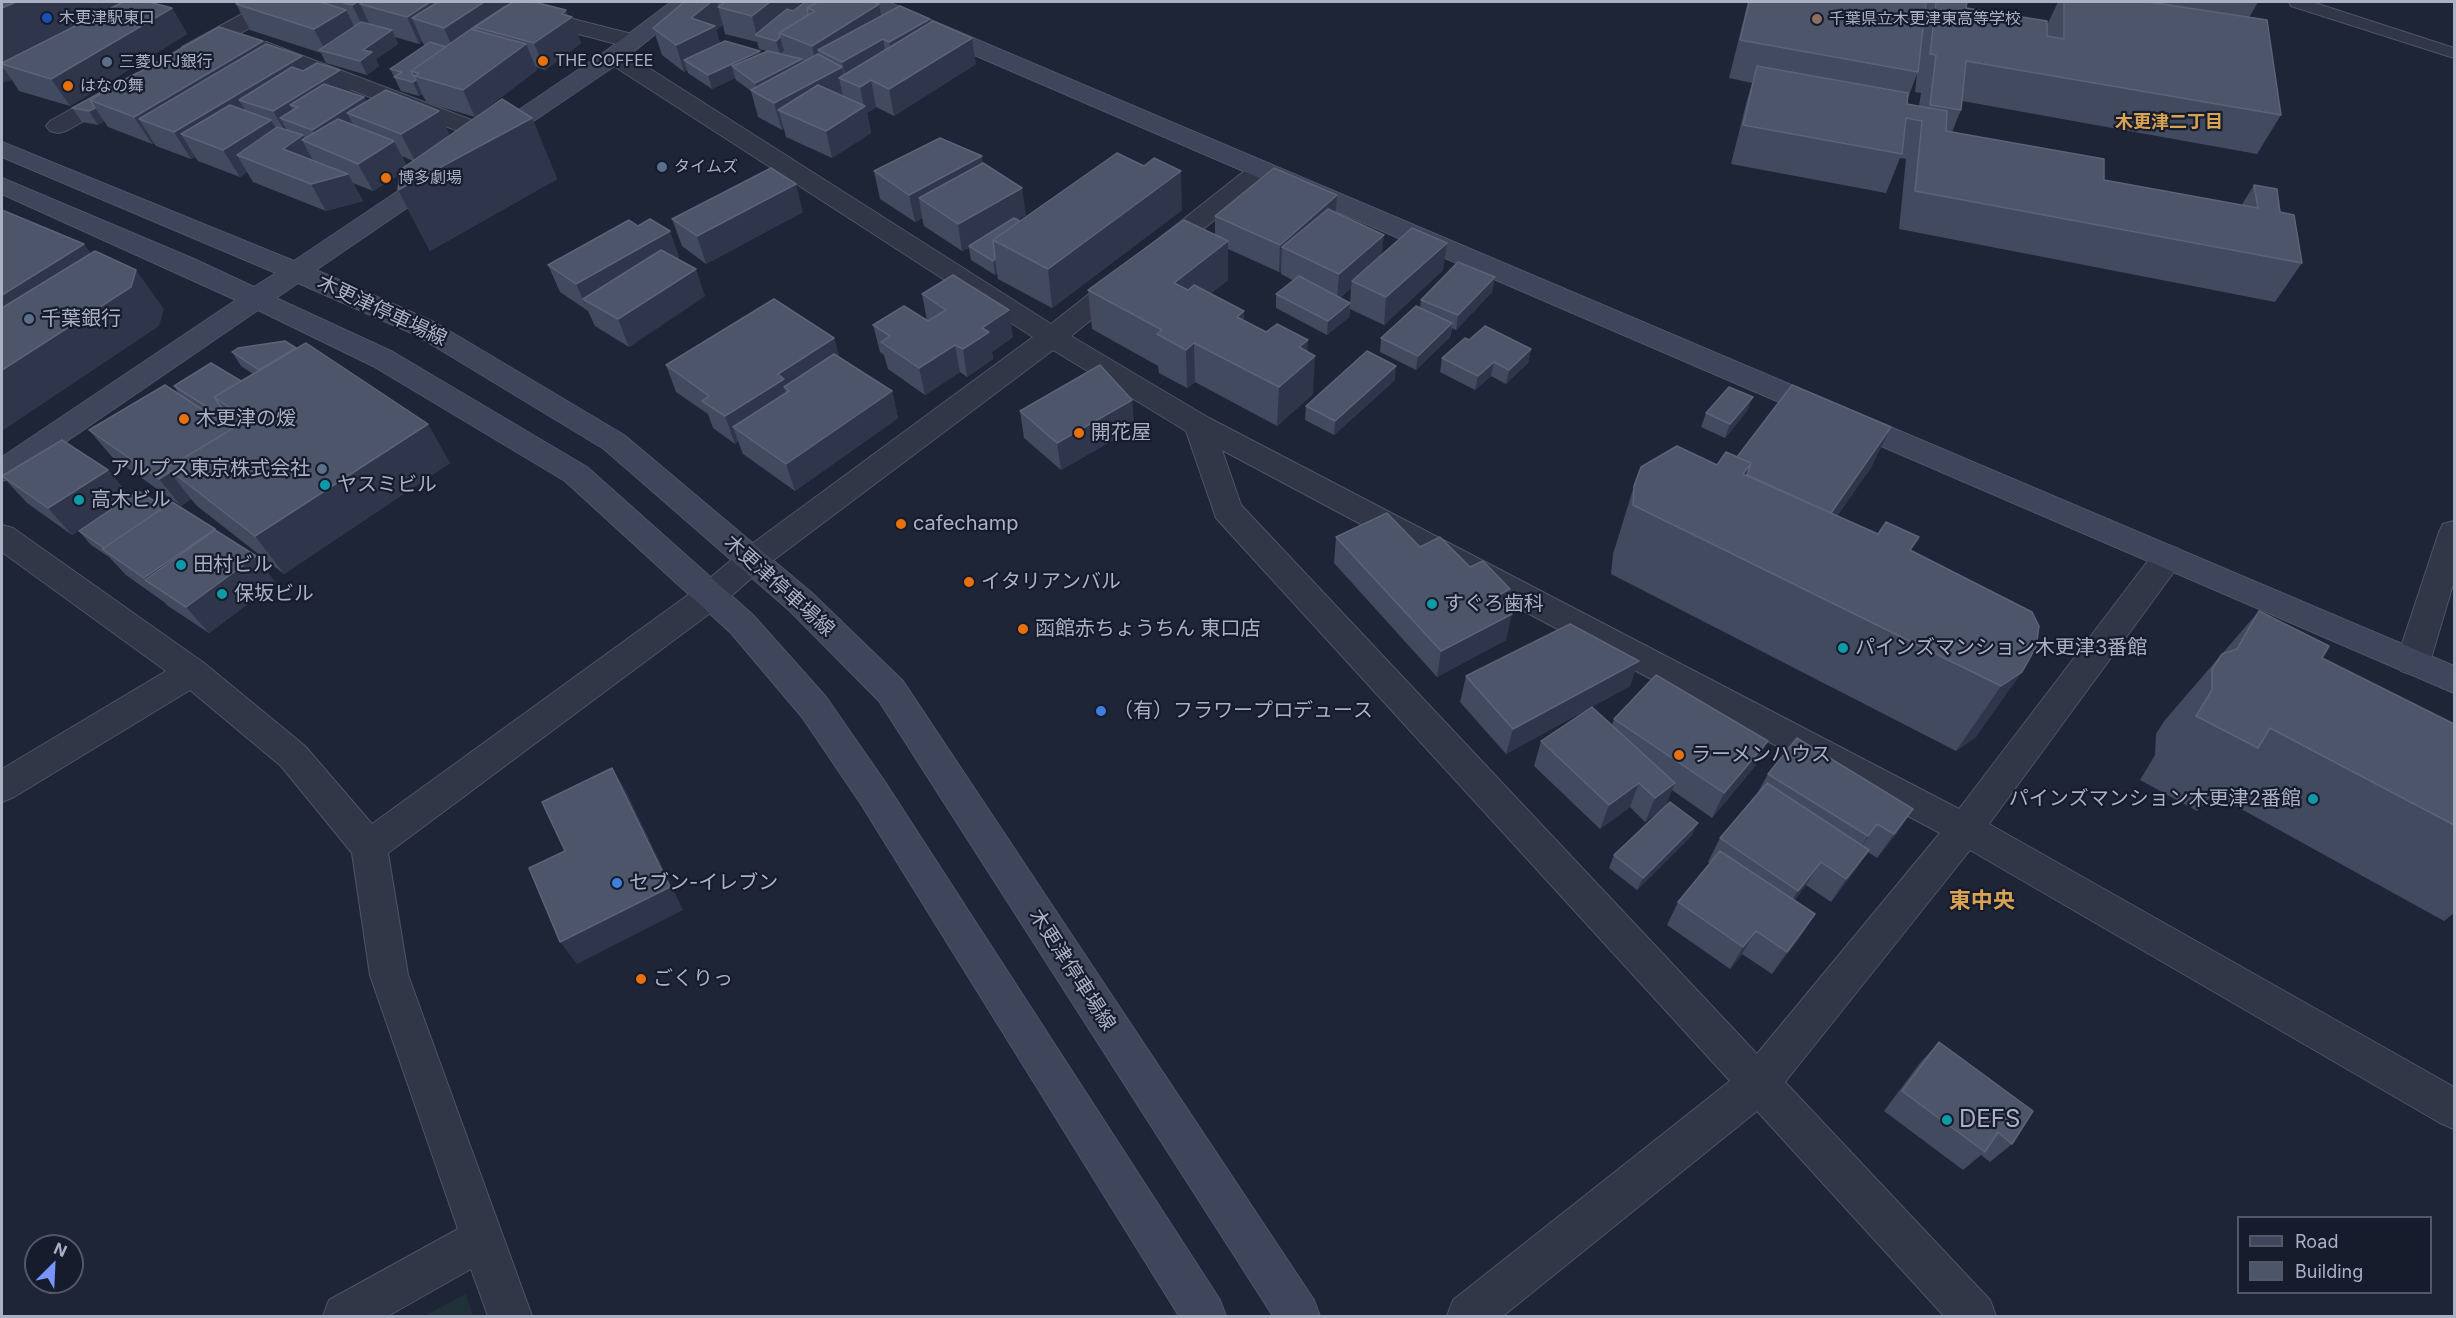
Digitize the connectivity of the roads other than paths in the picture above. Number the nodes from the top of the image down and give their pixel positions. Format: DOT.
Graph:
graph roads {
  1 [pos="279,2"];
  2 [pos="483,2"];
  3 [pos="684,2"];
  4 [pos="871,2"];
  5 [pos="2297,2"];
  6 [pos="225,33"];
  7 [pos="623,49"];
  8 [pos="2454,53"];
  9 [pos="173,62"];
  10 [pos="131,85"];
  11 [pos="58,126"];
  12 [pos="2,149"];
  13 [pos="475,150"];
  14 [pos="1261,170"];
  15 [pos="2,185"];
  16 [pos="296,271"];
  17 [pos="255,299"];
  18 [pos="1052,337"];
  19 [pos="1200,425"];
  20 [pos="2,471"];
  21 [pos="2454,532"];
  22 [pos="2,536"];
  23 [pos="2168,557"];
  24 [pos="752,560"];
  25 [pos="710,596"];
  26 [pos="2413,662"];
  27 [pos="192,672"];
  28 [pos="2454,680"];
  29 [pos="2,788"];
  30 [pos="1965,828"];
  31 [pos="369,847"];
  32 [pos="1758,1084"];
  33 [pos="2454,1109"];
  34 [pos="482,1239"];
  35 [pos="345,1317"];
  36 [pos="510,1317"];
  37 [pos="1204,1317"];
  38 [pos="1298,1317"];
  39 [pos="1469,1317"];
  40 [pos="1974,1317"];
  1 -- 6 [label="street"];
  2 -- 7 [label="street"];
  3 -- 7 [label="main road"];
  4 -- 14 [label="main road"];
  5 -- 8 [label="lane"];
  6 -- 9 [label="street"];
  6 -- 13 [label="street"];
  7 -- 13 [label="main road"];
  7 -- 18 [label="street"];
  10 -- 11 [label="street"];
  12 -- 16 [label="main road, 木更津停車場線"];
  13 -- 16 [label="main road"];
  14 -- 18 [label="street"];
  14 -- 23 [label="main road"];
  15 -- 17 [label="main road"];
  16 -- 17 [label="main road"];
  16 -- 24 [label="main road, 木更津停車場線"];
  17 -- 20 [label="main road"];
  17 -- 25 [label="main road"];
  18 -- 19 [label="street"];
  18 -- 24 [label="street"];
  19 -- 30 [label="street"];
  19 -- 32 [label="street"];
  21 -- 26 [label="street"];
  22 -- 27 [label="street"];
  23 -- 26 [label="main road"];
  23 -- 30 [label="street"];
  24 -- 25 [label="street"];
  24 -- 38 [label="main road, 木更津停車場線"];
  25 -- 31 [label="street"];
  25 -- 37 [label="main road"];
  26 -- 28 [label="main road"];
  27 -- 29 [label="street"];
  27 -- 31 [label="street"];
  30 -- 32 [label="street"];
  30 -- 33 [label="street"];
  31 -- 34 [label="street"];
  32 -- 39 [label="street"];
  32 -- 40 [label="street"];
  34 -- 35 [label="street"];
  34 -- 36 [label="street"];
}
